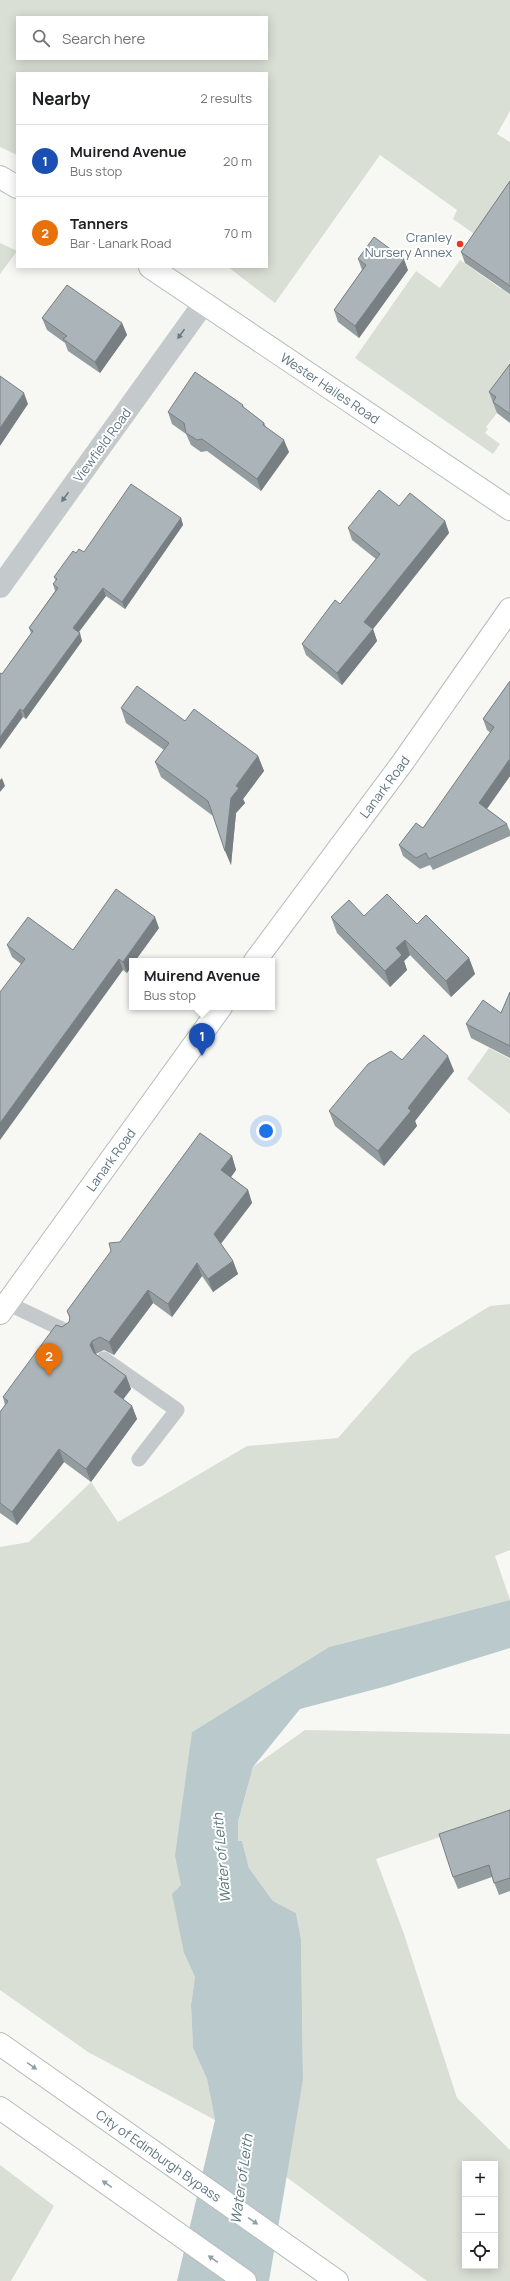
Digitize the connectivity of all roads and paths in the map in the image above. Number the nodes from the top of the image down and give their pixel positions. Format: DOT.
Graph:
graph roads {
  1 [pos="152,268"];
  2 [pos="204,302"];
  3 [pos="510,509"];
  4 [pos="0,587"];
  5 [pos="510,609"];
  6 [pos="257,958"];
  7 [pos="219,1010"];
  8 [pos="3,1308"];
  9 [pos="66,1331"];
  10 [pos="104,1359"];
  11 [pos="139,1459"];
  12 [pos="0,2044"];
  13 [pos="0,2108"];
  14 [pos="245,2281"];
  15 [pos="337,2281"];
  1 -- 2 [label="main road, Wester Hailes Road"];
  2 -- 3 [label="main road, Wester Hailes Road"];
  2 -- 4 [label="street, Viewfield Road, one-way"];
  5 -- 6 [label="main road, Lanark Road"];
  7 -- 8 [label="main road, Lanark Road"];
  8 -- 9 [label="lane"];
  10 -- 11 [label="lane"];
  12 -- 15 [label="main road, City of Edinburgh Bypass, one-way"];
  14 -- 13 [label="main road, one-way"];
}
